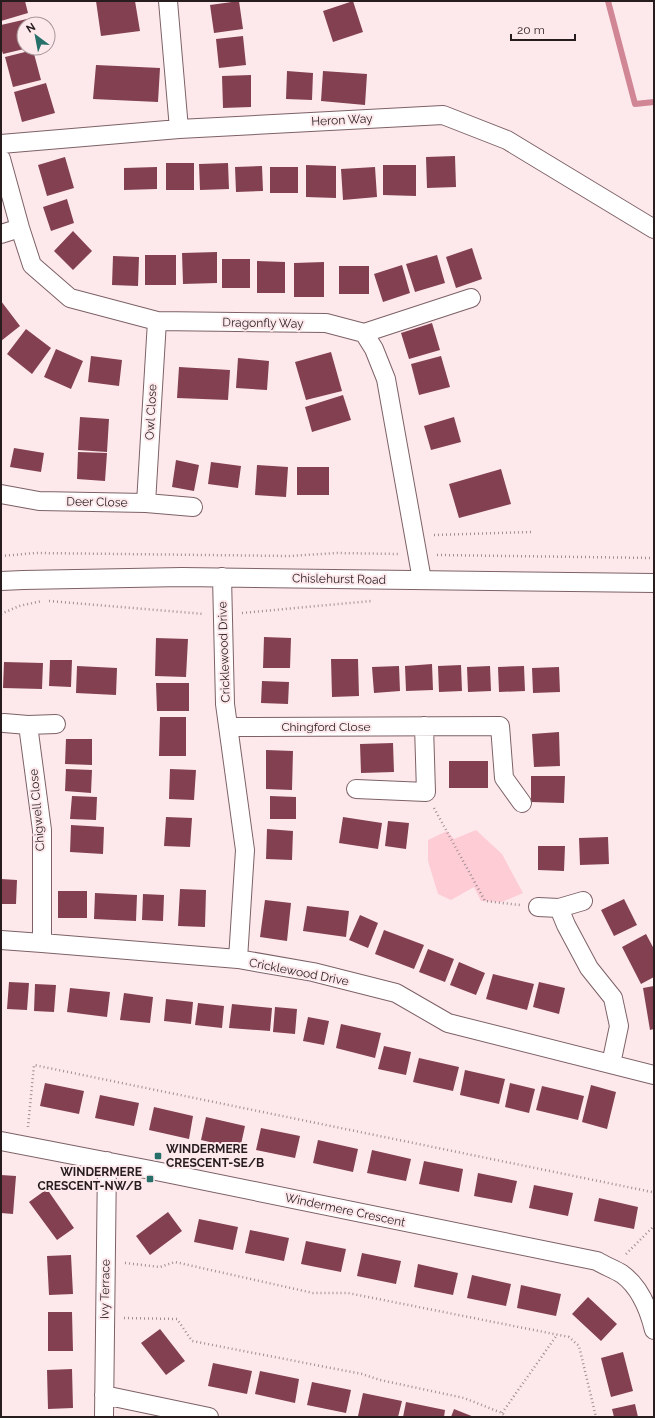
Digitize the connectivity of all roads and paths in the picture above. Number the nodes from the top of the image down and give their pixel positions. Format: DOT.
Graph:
graph roads {
  1 [pos="168,1"];
  2 [pos="179,129"];
  3 [pos="1,144"];
  4 [pos="1,159"];
  5 [pos="20,228"];
  6 [pos="654,229"];
  7 [pos="1,234"];
  8 [pos="471,298"];
  9 [pos="157,321"];
  10 [pos="364,333"];
  11 [pos="1,494"];
  12 [pos="146,503"];
  13 [pos="193,506"];
  14 [pos="531,532"];
  15 [pos="415,536"];
  16 [pos="400,554"];
  17 [pos="432,555"];
  18 [pos="1,556"];
  19 [pos="654,558"];
  20 [pos="222,577"];
  21 [pos="23,580"];
  22 [pos="422,580"];
  23 [pos="1,581"];
  24 [pos="654,583"];
  25 [pos="1,590"];
  26 [pos="374,601"];
  27 [pos="1,614"];
  28 [pos="223,615"];
  29 [pos="4,723"];
  30 [pos="56,724"];
  31 [pos="28,725"];
  32 [pos="424,726"];
  33 [pos="228,727"];
  34 [pos="356,789"];
  35 [pos="426,792"];
  36 [pos="522,803"];
  37 [pos="583,901"];
  38 [pos="538,907"];
  39 [pos="559,908"];
  40 [pos="1,940"];
  41 [pos="42,943"];
  42 [pos="238,959"];
  43 [pos="611,1064"];
  44 [pos="654,1075"];
  45 [pos="1,1141"];
  46 [pos="26,1146"];
  47 [pos="107,1161"];
  48 [pos="654,1194"];
  49 [pos="654,1226"];
  50 [pos="106,1261"];
  51 [pos="615,1271"];
  52 [pos="105,1318"];
  53 [pos="654,1330"];
  54 [pos="557,1335"];
  55 [pos="104,1395"];
  56 [pos="502,1413"];
  57 [pos="104,1417"];
  58 [pos="209,1417"];
  59 [pos="506,1417"];
  60 [pos="596,1417"];
  1 -- 2 [label="street"];
  2 -- 3 [label="street, Heron Way"];
  2 -- 6 [label="street, Heron Way"];
  4 -- 5 [label="street, Dragonfly Way"];
  5 -- 7 [label="street"];
  5 -- 9 [label="street, Dragonfly Way"];
  8 -- 10 [label="street"];
  9 -- 10 [label="street, Dragonfly Way"];
  9 -- 12 [label="street, Owl Close"];
  10 -- 15 [label="street"];
  11 -- 12 [label="street, Deer Close"];
  12 -- 13 [label="street, Deer Close"];
  14 -- 15 [label="path"];
  15 -- 22 [label="street"];
  16 -- 18 [label="path"];
  17 -- 19 [label="path"];
  20 -- 21 [label="street, Chislehurst Road"];
  20 -- 22 [label="street, Chislehurst Road"];
  20 -- 28 [label="street, Cricklewood Drive"];
  21 -- 23 [label="street, Chislehurst Road"];
  21 -- 25 [label="street"];
  22 -- 24 [label="street, Chislehurst Road"];
  26 -- 28 [label="path"];
  27 -- 28 [label="path"];
  28 -- 33 [label="street, Cricklewood Drive"];
  29 -- 31 [label="street"];
  30 -- 31 [label="street"];
  31 -- 41 [label="street, Chigwell Close"];
  32 -- 33 [label="street, Chingford Close"];
  32 -- 35 [label="street"];
  32 -- 36 [label="street, Chingford Close"];
  33 -- 42 [label="street, Cricklewood Drive"];
  34 -- 35 [label="street"];
  35 -- 38 [label="path"];
  37 -- 39 [label="street"];
  38 -- 39 [label="street"];
  39 -- 43 [label="street"];
  40 -- 41 [label="street"];
  41 -- 42 [label="street"];
  42 -- 43 [label="street, Cricklewood Drive"];
  43 -- 44 [label="street, Cricklewood Drive"];
  45 -- 46 [label="street, Windermere Crescent"];
  46 -- 47 [label="street, Windermere Crescent"];
  46 -- 48 [label="path"];
  47 -- 50 [label="street, Ivy Terrace"];
  47 -- 51 [label="street, Windermere Crescent"];
  49 -- 51 [label="path"];
  50 -- 52 [label="street, Ivy Terrace"];
  50 -- 54 [label="path"];
  51 -- 53 [label="street, Windermere Crescent"];
  52 -- 55 [label="street, Ivy Terrace"];
  52 -- 56 [label="path"];
  54 -- 56 [label="path"];
  54 -- 60 [label="path"];
  55 -- 57 [label="street, Ivy Terrace"];
  55 -- 58 [label="street"];
  56 -- 59 [label="path"];
}
